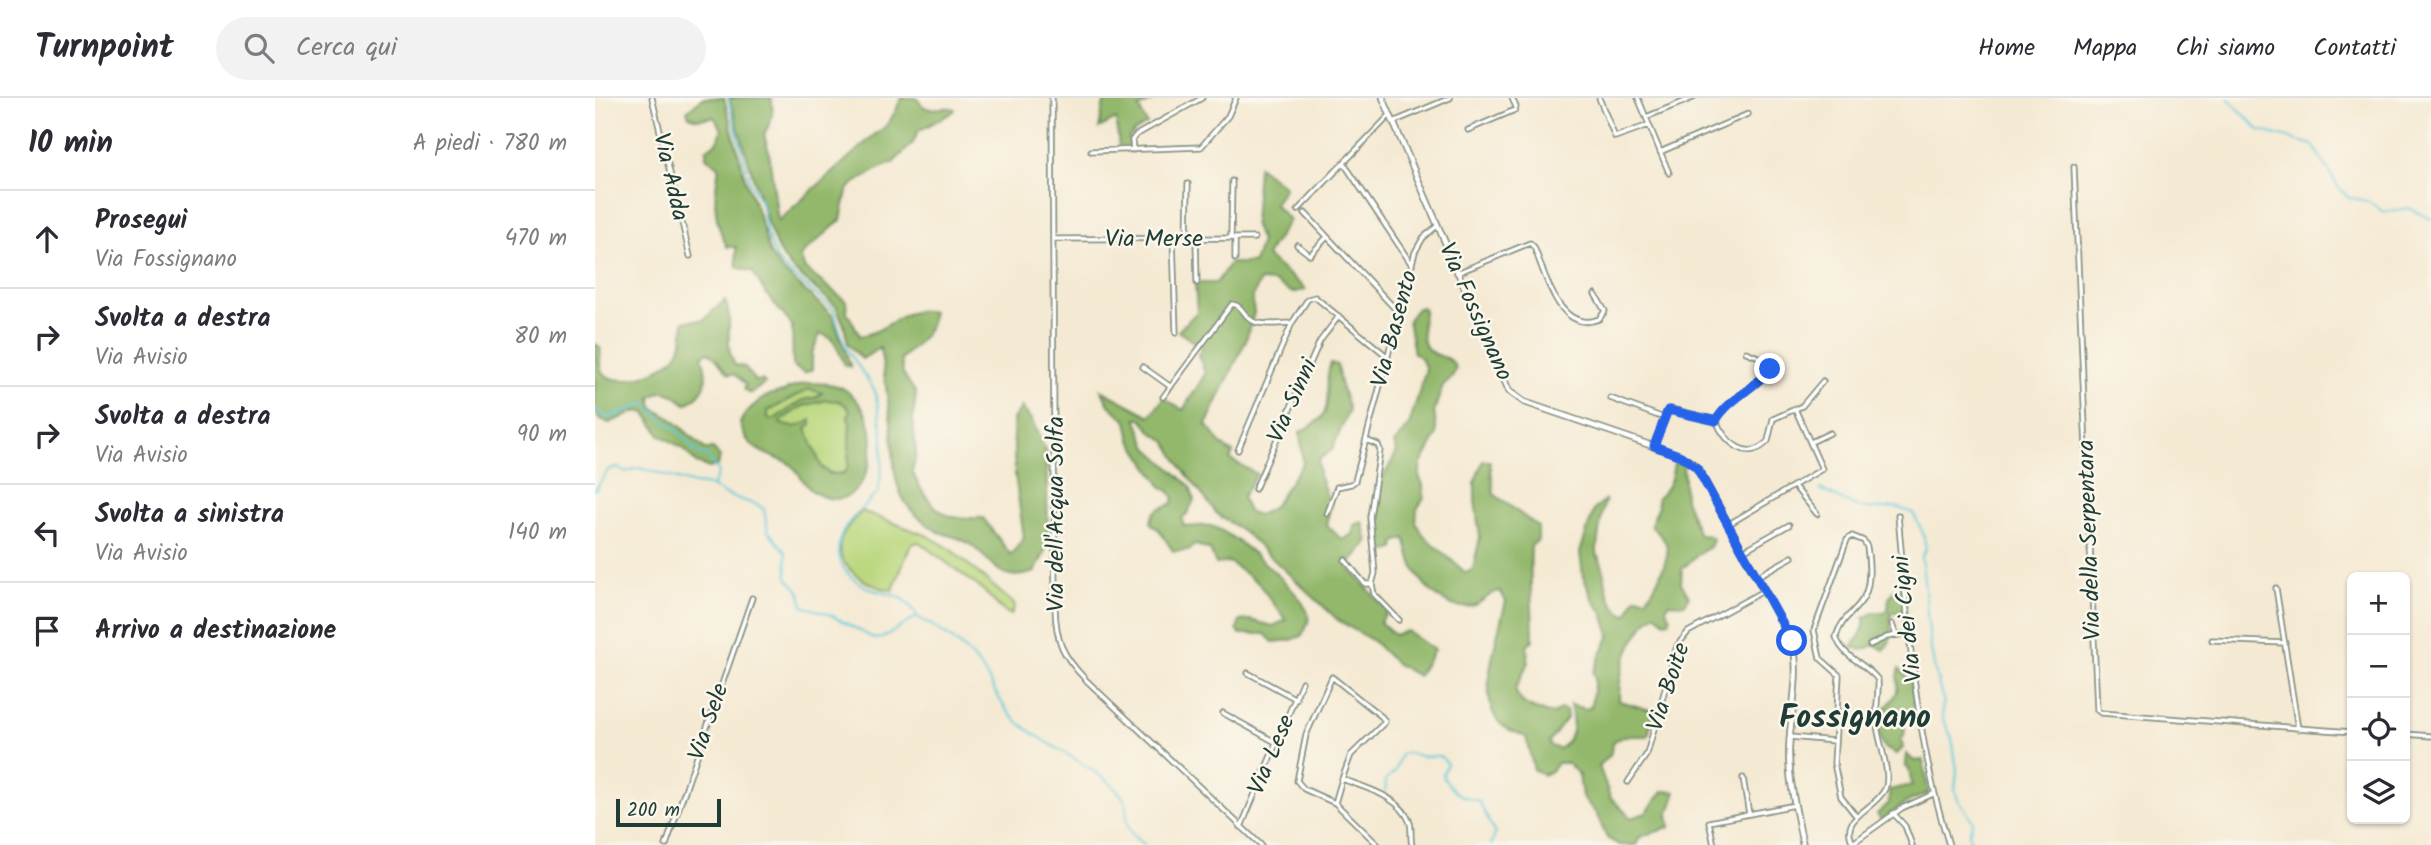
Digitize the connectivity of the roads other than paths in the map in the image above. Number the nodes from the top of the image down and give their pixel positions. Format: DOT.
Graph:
graph roads {
  1 [pos="652,98"];
  2 [pos="1052,98"];
  3 [pos="1202,98"];
  4 [pos="1235,98"];
  5 [pos="1383,98"];
  6 [pos="1450,98"];
  7 [pos="1513,98"];
  8 [pos="1599,98"];
  9 [pos="1638,98"];
  10 [pos="1693,98"];
  11 [pos="1748,114"];
  12 [pos="1390,115"];
  13 [pos="1646,117"];
  14 [pos="1393,122"];
  15 [pos="1649,125"];
  16 [pos="1468,130"];
  17 [pos="1133,150"];
  18 [pos="1091,151"];
  19 [pos="1660,152"];
  20 [pos="1345,165"];
  21 [pos="2074,167"];
  22 [pos="1669,173"];
  23 [pos="1232,181"];
  24 [pos="1188,184"];
  25 [pos="1298,210"];
  26 [pos="1305,214"];
  27 [pos="1437,226"];
  28 [pos="1328,237"];
  29 [pos="1187,238"];
  30 [pos="1196,238"];
  31 [pos="1233,238"];
  32 [pos="1255,238"];
  33 [pos="1053,239"];
  34 [pos="1173,239"];
  35 [pos="1297,245"];
  36 [pos="690,256"];
  37 [pos="1235,259"];
  38 [pos="1412,265"];
  39 [pos="1457,272"];
  40 [pos="1197,283"];
  41 [pos="1595,294"];
  42 [pos="1399,313"];
  43 [pos="1339,316"];
  44 [pos="1292,323"];
  45 [pos="1176,333"];
  46 [pos="1746,352"];
  47 [pos="1388,357"];
  48 [pos="1143,367"];
  49 [pos="1823,381"];
  50 [pos="1171,387"];
  51 [pos="1163,397"];
  52 [pos="1610,398"];
  53 [pos="1796,410"];
  54 [pos="1664,418"];
  55 [pos="1716,421"];
  56 [pos="1830,433"];
  57 [pos="1366,440"];
  58 [pos="1811,442"];
  59 [pos="1654,446"];
  60 [pos="1238,450"];
  61 [pos="1794,486"];
  62 [pos="1255,489"];
  63 [pos="1327,514"];
  64 [pos="1817,514"];
  65 [pos="1899,515"];
  66 [pos="1729,524"];
  67 [pos="1789,525"];
  68 [pos="1743,551"];
  69 [pos="1793,557"];
  70 [pos="1345,560"];
  71 [pos="1758,576"];
  72 [pos="1372,584"];
  73 [pos="2276,587"];
  74 [pos="1765,590"];
  75 [pos="752,598"];
  76 [pos="1399,620"];
  77 [pos="1892,624"];
  78 [pos="1909,633"];
  79 [pos="1896,635"];
  80 [pos="2212,639"];
  81 [pos="2285,643"];
  82 [pos="1870,645"];
  83 [pos="1248,673"];
  84 [pos="1303,682"];
  85 [pos="1296,699"];
  86 [pos="1223,713"];
  87 [pos="2298,729"];
  88 [pos="2347,732"];
  89 [pos="2410,734"];
  90 [pos="2431,736"];
  91 [pos="1790,737"];
  92 [pos="1834,741"];
  93 [pos="1277,743"];
  94 [pos="1743,778"];
  95 [pos="1342,779"];
  96 [pos="1628,782"];
  97 [pos="1934,794"];
  98 [pos="1335,803"];
  99 [pos="1795,805"];
  100 [pos="1893,813"];
  101 [pos="1749,814"];
  102 [pos="1857,817"];
  103 [pos="1241,827"];
  104 [pos="666,845"];
  105 [pos="1261,845"];
  106 [pos="1378,845"];
  107 [pos="1412,845"];
  108 [pos="1714,845"];
  109 [pos="1803,845"];
  110 [pos="1853,845"];
  111 [pos="1912,845"];
  112 [pos="1949,845"];
  1 -- 36 [label="street, Via Adda"];
  2 -- 33 [label="street, Via dell'Acqua Solfa"];
  3 -- 17 [label="street"];
  4 -- 17 [label="street"];
  5 -- 12 [label="street, Via Fossignano"];
  6 -- 14 [label="street"];
  7 -- 16 [label="street"];
  8 -- 15 [label="street"];
  9 -- 13 [label="street"];
  10 -- 13 [label="street"];
  11 -- 19 [label="street"];
  12 -- 14 [label="street, Via Fossignano"];
  12 -- 25 [label="street"];
  13 -- 15 [label="street"];
  14 -- 27 [label="street, Via Fossignano"];
  15 -- 19 [label="street"];
  17 -- 18 [label="street"];
  19 -- 22 [label="street"];
  20 -- 38 [label="street"];
  21 -- 87 [label="street, Via della Serpentara"];
  23 -- 31 [label="street"];
  24 -- 29 [label="street"];
  26 -- 28 [label="street"];
  27 -- 38 [label="street, Via Basento"];
  27 -- 39 [label="street, Via Fossignano"];
  28 -- 35 [label="street"];
  28 -- 42 [label="street"];
  29 -- 30 [label="street, Via Merse"];
  29 -- 34 [label="street, Via Merse"];
  30 -- 31 [label="street, Via Merse"];
  30 -- 40 [label="street"];
  31 -- 32 [label="street, Via Merse"];
  31 -- 37 [label="street"];
  33 -- 34 [label="street, Via Merse"];
  33 -- 103 [label="street, Via dell'Acqua Solfa"];
  34 -- 45 [label="street"];
  38 -- 42 [label="street, Via Basento"];
  39 -- 41 [label="street"];
  39 -- 59 [label="street, Via Fossignano"];
  42 -- 47 [label="street, Via Basento"];
  43 -- 44 [label="street, Via Sinni"];
  43 -- 47 [label="street"];
  43 -- 62 [label="street, Via Sinni"];
  44 -- 50 [label="street"];
  44 -- 60 [label="street, Via Sinni"];
  46 -- 55 [label="street"];
  47 -- 57 [label="street, Via Basento"];
  48 -- 50 [label="street"];
  49 -- 53 [label="street"];
  50 -- 51 [label="street"];
  52 -- 54 [label="street"];
  53 -- 55 [label="street"];
  53 -- 58 [label="street"];
  54 -- 55 [label="street"];
  54 -- 59 [label="street"];
  56 -- 58 [label="street"];
  57 -- 63 [label="street, Via Basento"];
  57 -- 72 [label="street"];
  58 -- 61 [label="street"];
  59 -- 66 [label="street, Via Fossignano"];
  61 -- 64 [label="street"];
  61 -- 66 [label="street"];
  65 -- 78 [label="street, Via dei Cigni"];
  66 -- 68 [label="street, Via Fossignano"];
  67 -- 68 [label="street"];
  68 -- 71 [label="street, Via Fossignano"];
  69 -- 71 [label="street"];
  70 -- 72 [label="street"];
  71 -- 74 [label="street, Via Fossignano"];
  72 -- 76 [label="street"];
  73 -- 81 [label="street"];
  74 -- 91 [label="street, Via Fossignano"];
  74 -- 96 [label="street, Via Boite"];
  75 -- 104 [label="street, Via Sele"];
  77 -- 79 [label="street"];
  78 -- 79 [label="street"];
  78 -- 97 [label="street, Via dei Cigni"];
  79 -- 82 [label="street"];
  80 -- 81 [label="street"];
  81 -- 87 [label="street"];
  83 -- 85 [label="street"];
  84 -- 85 [label="street, Via Lese"];
  85 -- 93 [label="street, Via Lese"];
  86 -- 93 [label="street"];
  87 -- 88 [label="street"];
  89 -- 90 [label="street"];
  91 -- 92 [label="street"];
  91 -- 99 [label="street, Via Fossignano"];
  92 -- 102 [label="street"];
  92 -- 102 [label="street"];
  93 -- 103 [label="street, Via Lese"];
  94 -- 101 [label="street"];
  95 -- 98 [label="street"];
  95 -- 98 [label="street"];
  95 -- 107 [label="street"];
  97 -- 100 [label="street"];
  97 -- 112 [label="street, Via dei Cigni"];
  98 -- 106 [label="street"];
  99 -- 101 [label="street"];
  99 -- 109 [label="street, Via Fossignano"];
  100 -- 110 [label="street"];
  100 -- 111 [label="street"];
  101 -- 108 [label="street"];
  102 -- 110 [label="street"];
  103 -- 105 [label="street, Via dell'Acqua Solfa"];
}
